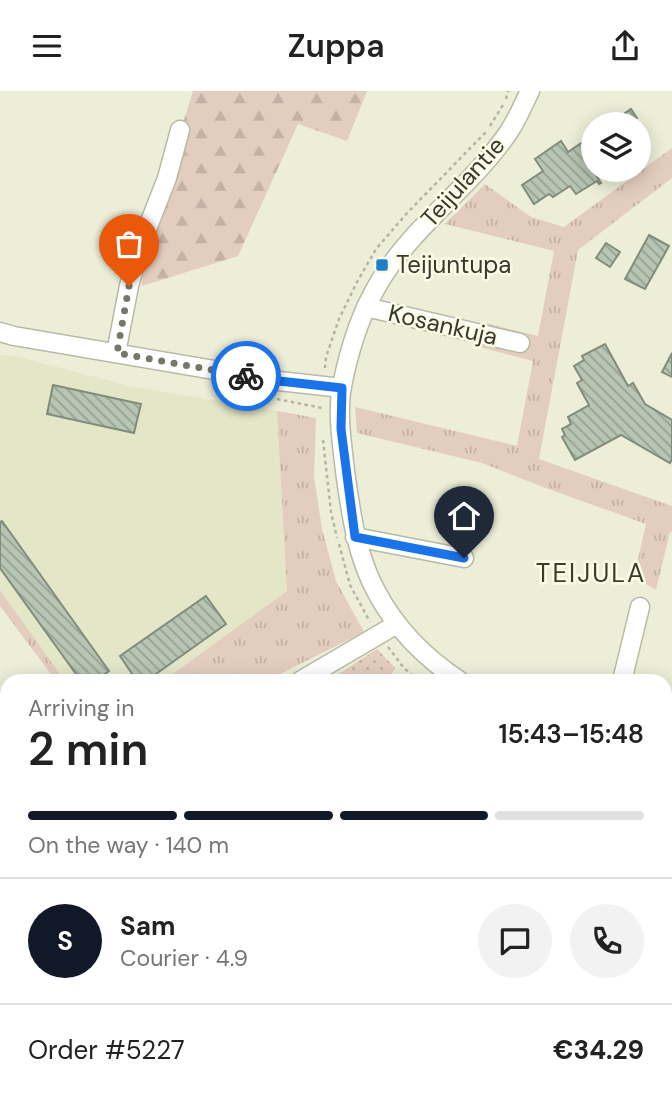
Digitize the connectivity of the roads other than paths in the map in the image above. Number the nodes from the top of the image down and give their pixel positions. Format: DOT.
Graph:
graph roads {
  1 [pos="530,91"];
  2 [pos="180,130"];
  3 [pos="366,307"];
  4 [pos="0,332"];
  5 [pos="520,343"];
  6 [pos="117,353"];
  7 [pos="342,388"];
  8 [pos="355,537"];
  9 [pos="464,558"];
  10 [pos="640,607"];
  11 [pos="397,624"];
  12 [pos="312,674"];
  13 [pos="451,674"];
  14 [pos="624,674"];
  1 -- 3 [label="street, Teijulantie"];
  2 -- 6 [label="street"];
  3 -- 5 [label="street, Kosankuja"];
  3 -- 7 [label="street, Teijulantie"];
  4 -- 6 [label="street"];
  6 -- 7 [label="street"];
  7 -- 8 [label="street, Teijulantie"];
  8 -- 9 [label="street"];
  8 -- 11 [label="street, Teijulantie"];
  10 -- 14 [label="street"];
  11 -- 12 [label="street"];
  11 -- 13 [label="street, Teijulantie"];
}
